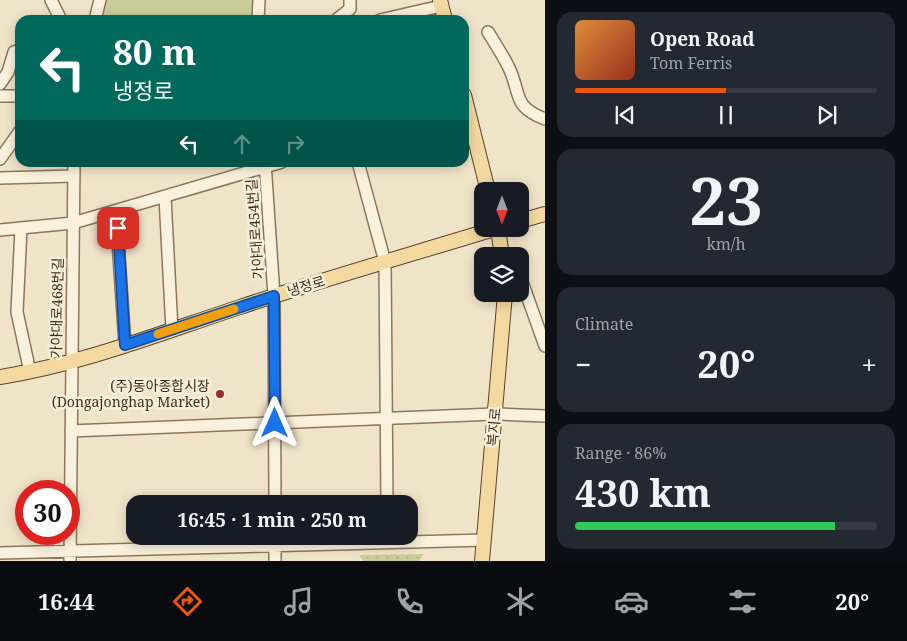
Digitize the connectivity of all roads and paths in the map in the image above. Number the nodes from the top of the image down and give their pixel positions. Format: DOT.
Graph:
graph roads {
  1 [pos="51,0"];
  2 [pos="100,0"];
  3 [pos="259,0"];
  4 [pos="350,0"];
  5 [pos="442,9"];
  6 [pos="58,15"];
  7 [pos="96,15"];
  8 [pos="258,15"];
  9 [pos="342,15"];
  10 [pos="408,15"];
  11 [pos="488,32"];
  12 [pos="15,52"];
  13 [pos="0,84"];
  14 [pos="0,96"];
  15 [pos="15,96"];
  16 [pos="469,119"];
  17 [pos="544,119"];
  18 [pos="15,138"];
  19 [pos="0,159"];
  20 [pos="74,167"];
  21 [pos="259,167"];
  22 [pos="265,167"];
  23 [pos="359,167"];
  24 [pos="74,176"];
  25 [pos="0,178"];
  26 [pos="486,182"];
  27 [pos="165,196"];
  28 [pos="116,211"];
  29 [pos="544,214"];
  30 [pos="529,218"];
  31 [pos="73,223"];
  32 [pos="21,228"];
  33 [pos="0,230"];
  34 [pos="474,236"];
  35 [pos="385,262"];
  36 [pos="274,296"];
  37 [pos="504,302"];
  38 [pos="529,302"];
  39 [pos="172,330"];
  40 [pos="125,345"];
  41 [pos="544,346"];
  42 [pos="72,361"];
  43 [pos="30,372"];
  44 [pos="0,377"];
  45 [pos="495,414"];
  46 [pos="544,416"];
  47 [pos="386,419"];
  48 [pos="275,423"];
  49 [pos="71,431"];
  50 [pos="275,495"];
  51 [pos="387,495"];
  52 [pos="418,539"];
  53 [pos="484,540"];
  54 [pos="220,545"];
  55 [pos="275,545"];
  56 [pos="0,553"];
  57 [pos="70,556"];
  58 [pos="276,561"];
  59 [pos="482,561"];
  1 -- 6 [label="street"];
  2 -- 7 [label="street"];
  3 -- 8 [label="street"];
  4 -- 9 [label="street"];
  5 -- 10 [label="street"];
  11 -- 17 [label="street"];
  12 -- 13 [label="street"];
  14 -- 15 [label="street"];
  16 -- 26 [label="main road"];
  18 -- 19 [label="street"];
  20 -- 24 [label="street, 가야대로468번길"];
  21 -- 27 [label="street"];
  22 -- 36 [label="street, 가야대로454번길"];
  23 -- 35 [label="street"];
  24 -- 25 [label="street"];
  24 -- 31 [label="street, 가야대로468번길"];
  27 -- 28 [label="street"];
  27 -- 39 [label="street"];
  28 -- 31 [label="street"];
  28 -- 40 [label="street"];
  29 -- 30 [label="main road"];
  31 -- 32 [label="street"];
  31 -- 42 [label="street, 가야대로468번길"];
  32 -- 33 [label="street"];
  32 -- 43 [label="street"];
  34 -- 35 [label="main road, 냉정로"];
  35 -- 36 [label="main road, 냉정로"];
  35 -- 47 [label="street"];
  36 -- 39 [label="main road, 냉정로"];
  36 -- 48 [label="street, 가야대로454번길"];
  37 -- 45 [label="main road, 복지로"];
  38 -- 41 [label="street"];
  39 -- 40 [label="main road, 냉정로"];
  40 -- 42 [label="main road, 냉정로"];
  42 -- 43 [label="main road, 냉정로"];
  42 -- 49 [label="street, 가야대로468번길"];
  43 -- 44 [label="main road, 냉정로"];
  45 -- 46 [label="street"];
  45 -- 47 [label="street"];
  45 -- 53 [label="main road, 복지로"];
  47 -- 48 [label="street"];
  47 -- 51 [label="street"];
  48 -- 49 [label="street"];
  48 -- 50 [label="street, 가야대로454번길"];
  49 -- 57 [label="street, 가야대로468번길"];
  52 -- 53 [label="street"];
  53 -- 59 [label="main road, 복지로"];
  54 -- 57 [label="street"];
  55 -- 58 [label="street"];
  56 -- 57 [label="street"];
}
